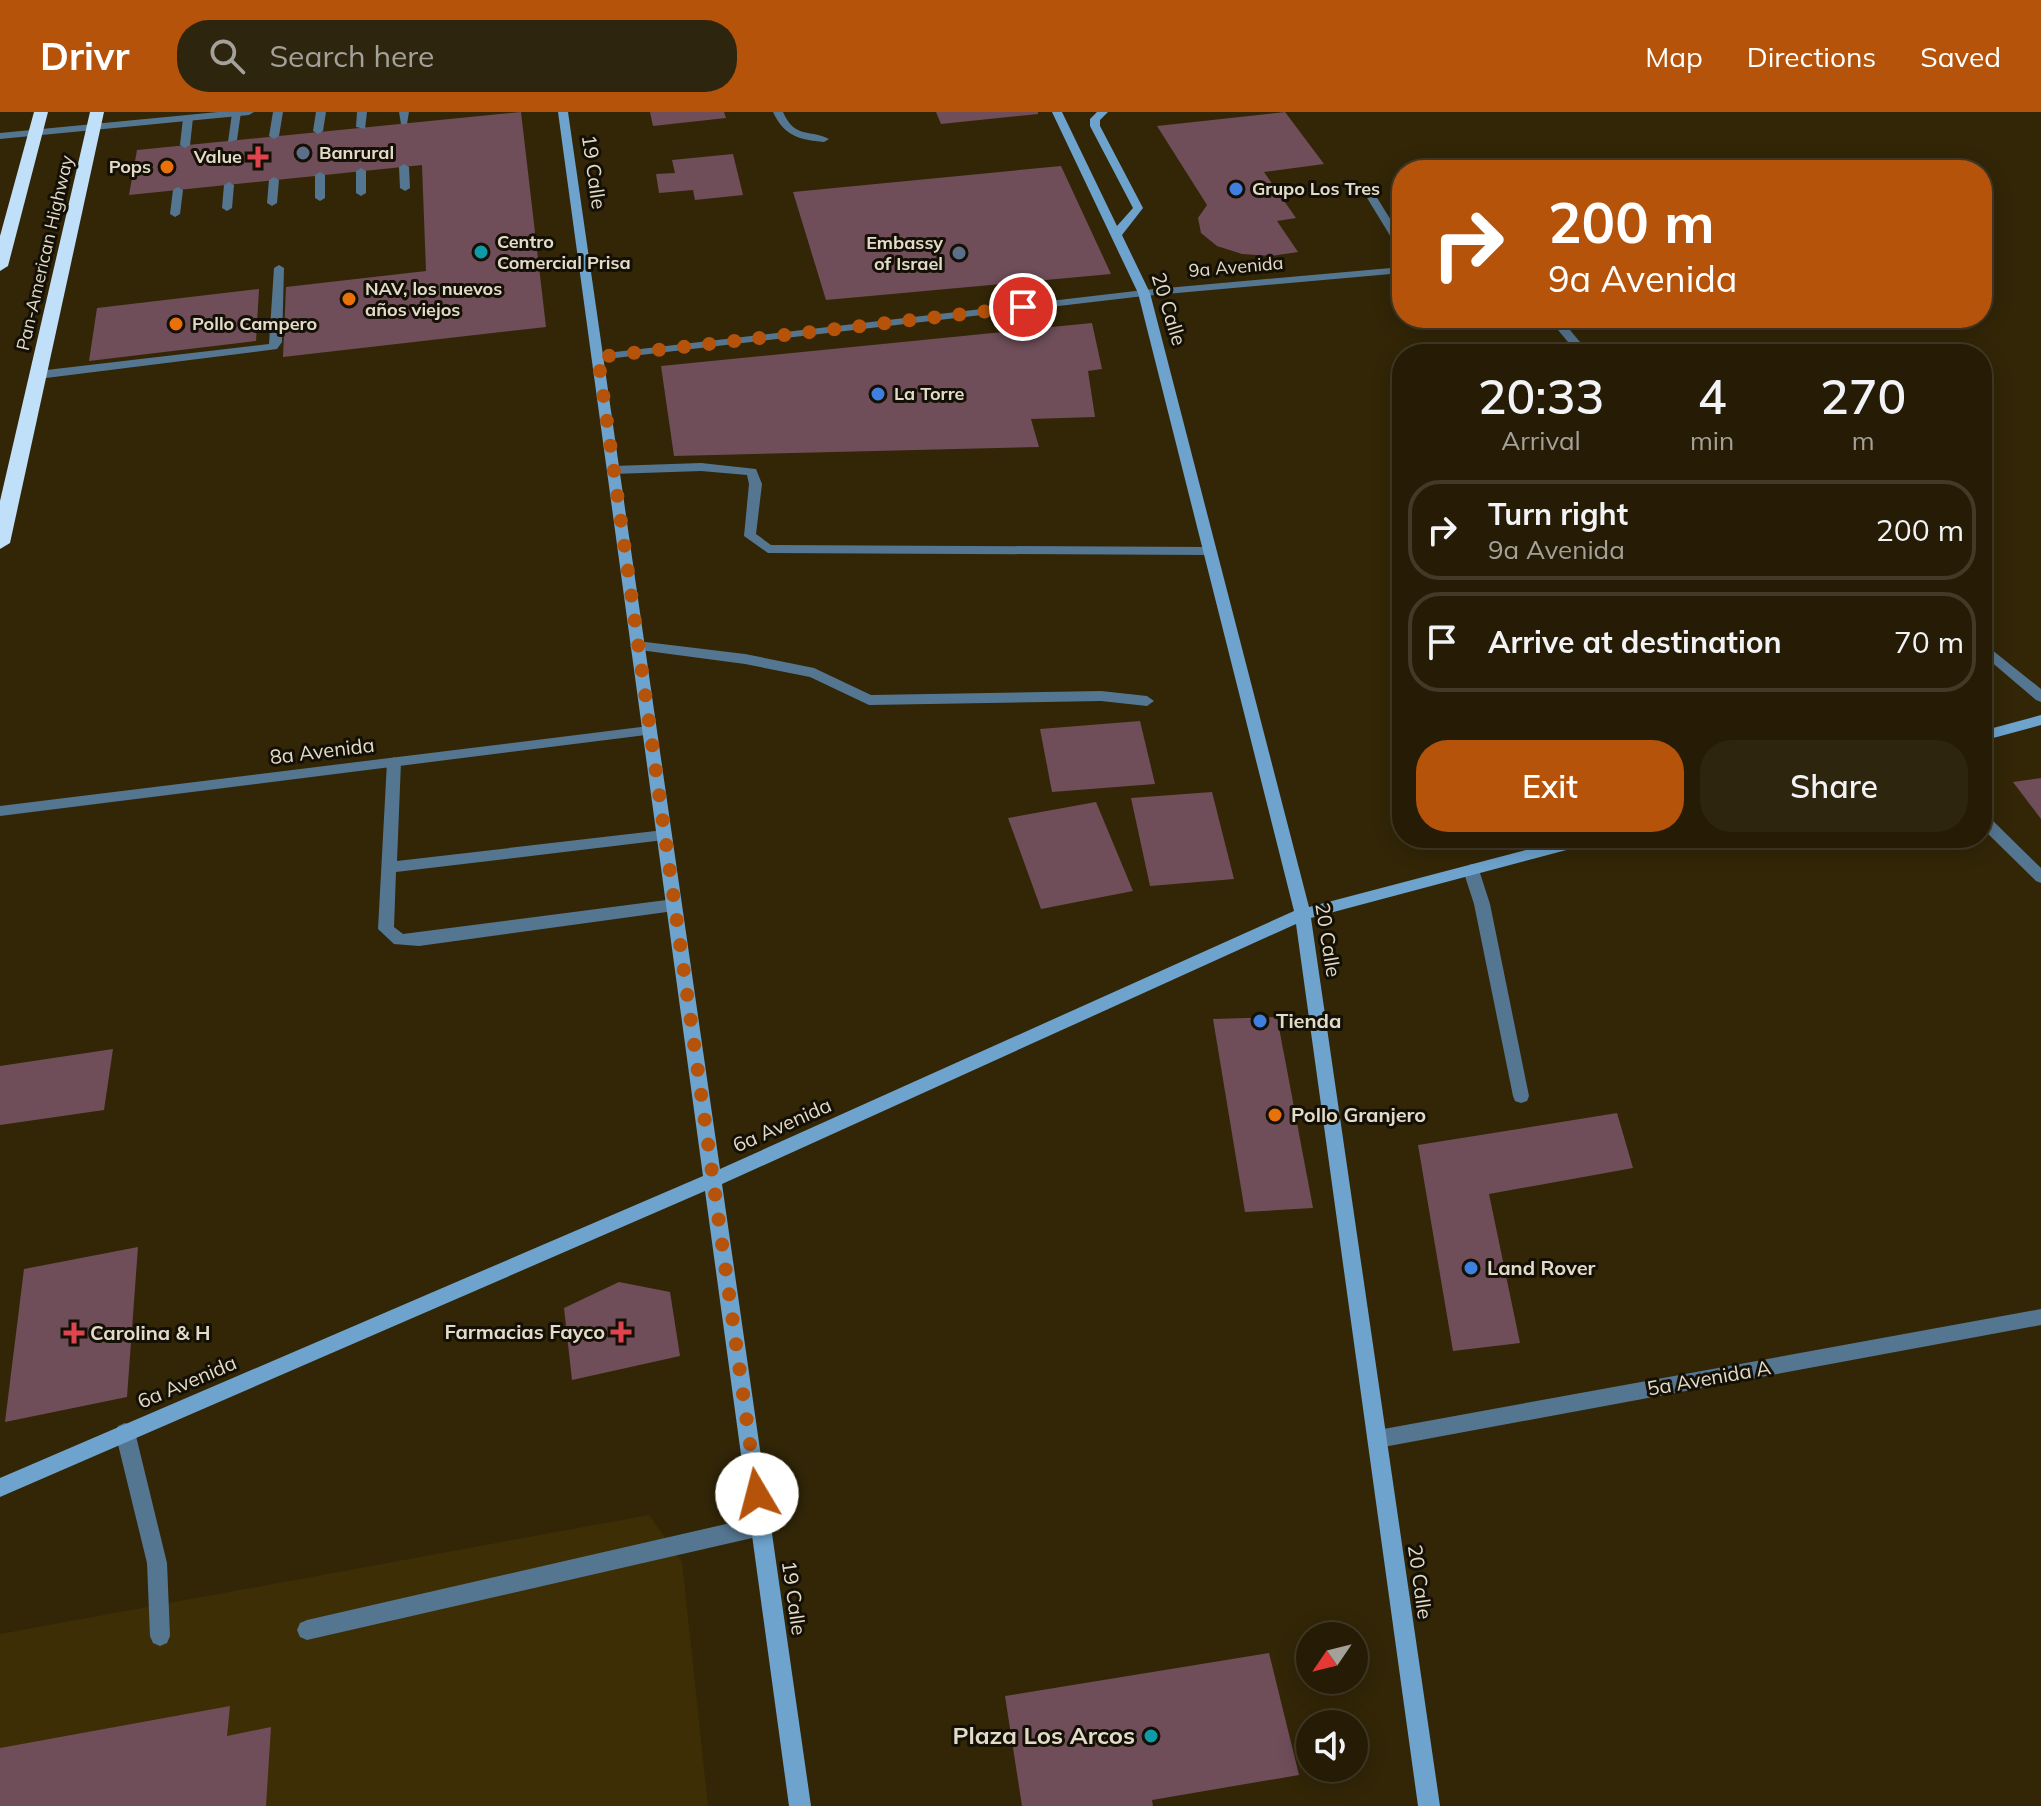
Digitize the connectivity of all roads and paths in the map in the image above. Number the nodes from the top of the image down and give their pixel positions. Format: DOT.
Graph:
graph roads {
  1 [pos="41,112"];
  2 [pos="249,112"];
  3 [pos="278,112"];
  4 [pos="321,112"];
  5 [pos="362,112"];
  6 [pos="563,112"];
  7 [pos="778,112"];
  8 [pos="1057,112"];
  9 [pos="1102,112"];
  10 [pos="237,113"];
  11 [pos="182,116"];
  12 [pos="95,120"];
  13 [pos="361,127"];
  14 [pos="318,131"];
  15 [pos="36,133"];
  16 [pos="0,136"];
  17 [pos="274,136"];
  18 [pos="824,139"];
  19 [pos="232,140"];
  20 [pos="185,145"];
  21 [pos="404,167"];
  22 [pos="361,171"];
  23 [pos="320,175"];
  24 [pos="274,180"];
  25 [pos="229,185"];
  26 [pos="405,188"];
  27 [pos="1366,188"];
  28 [pos="178,190"];
  29 [pos="361,193"];
  30 [pos="320,198"];
  31 [pos="272,203"];
  32 [pos="227,208"];
  33 [pos="175,214"];
  34 [pos="1392,231"];
  35 [pos="1116,235"];
  36 [pos="0,266"];
  37 [pos="279,268"];
  38 [pos="1392,271"];
  39 [pos="1144,293"];
  40 [pos="1562,328"];
  41 [pos="1576,344"];
  42 [pos="598,357"];
  43 [pos="38,375"];
  44 [pos="613,470"];
  45 [pos="0,543"];
  46 [pos="1209,551"];
  47 [pos="637,646"];
  48 [pos="1992,655"];
  49 [pos="2041,697"];
  50 [pos="1147,701"];
  51 [pos="2041,720"];
  52 [pos="649,731"];
  53 [pos="1992,733"];
  54 [pos="394,762"];
  55 [pos="0,811"];
  56 [pos="1992,829"];
  57 [pos="664,835"];
  58 [pos="1555,848"];
  59 [pos="390,867"];
  60 [pos="1471,870"];
  61 [pos="2041,877"];
  62 [pos="674,905"];
  63 [pos="1303,914"];
  64 [pos="1521,1096"];
  65 [pos="713,1180"];
  66 [pos="2041,1317"];
  67 [pos="125,1432"];
  68 [pos="1378,1439"];
  69 [pos="0,1488"];
  70 [pos="761,1526"];
  71 [pos="307,1630"];
  72 [pos="160,1636"];
  73 [pos="800,1806"];
  74 [pos="1429,1806"];
  1 -- 15 [label="highway, Pan-American Highway"];
  2 -- 10 [label="street"];
  3 -- 17 [label="street"];
  4 -- 14 [label="street"];
  5 -- 13 [label="street"];
  6 -- 42 [label="street, 19 Calle"];
  7 -- 18 [label="street"];
  8 -- 35 [label="street, 20 Calle"];
  9 -- 35 [label="street"];
  10 -- 11 [label="street"];
  10 -- 19 [label="street"];
  11 -- 12 [label="street"];
  11 -- 20 [label="street"];
  12 -- 15 [label="street"];
  12 -- 43 [label="highway, Pan-American Highway"];
  15 -- 16 [label="street"];
  15 -- 36 [label="highway, Pan-American Highway"];
  21 -- 26 [label="street"];
  22 -- 29 [label="street"];
  23 -- 30 [label="street"];
  24 -- 31 [label="street"];
  25 -- 32 [label="street"];
  27 -- 34 [label="street"];
  28 -- 33 [label="street"];
  35 -- 39 [label="street, 20 Calle"];
  37 -- 43 [label="street"];
  38 -- 39 [label="street, 9a Avenida"];
  39 -- 42 [label="street, 9a Avenida"];
  39 -- 46 [label="street, 20 Calle"];
  40 -- 41 [label="street"];
  42 -- 44 [label="street, 19 Calle"];
  43 -- 45 [label="highway, Pan-American Highway"];
  44 -- 46 [label="street"];
  44 -- 47 [label="street, 19 Calle"];
  46 -- 63 [label="street, 20 Calle"];
  47 -- 50 [label="street"];
  47 -- 52 [label="street, 19 Calle"];
  48 -- 49 [label="street"];
  51 -- 53 [label="street"];
  52 -- 54 [label="street, 8a Avenida"];
  52 -- 57 [label="street, 19 Calle"];
  54 -- 55 [label="street, 8a Avenida"];
  54 -- 59 [label="street"];
  56 -- 61 [label="street"];
  57 -- 59 [label="street"];
  57 -- 62 [label="street, 19 Calle"];
  58 -- 60 [label="street, 6a Avenida"];
  59 -- 62 [label="street"];
  60 -- 63 [label="street, 6a Avenida"];
  60 -- 64 [label="street"];
  62 -- 65 [label="street, 19 Calle"];
  63 -- 65 [label="street, 6a Avenida"];
  63 -- 68 [label="street, 20 Calle"];
  65 -- 67 [label="street, 6a Avenida"];
  65 -- 70 [label="street, 19 Calle"];
  66 -- 68 [label="street, 5a Avenida A"];
  67 -- 69 [label="street, 6a Avenida"];
  67 -- 72 [label="street"];
  68 -- 74 [label="street, 20 Calle"];
  70 -- 71 [label="street"];
  70 -- 73 [label="street, 19 Calle"];
}
